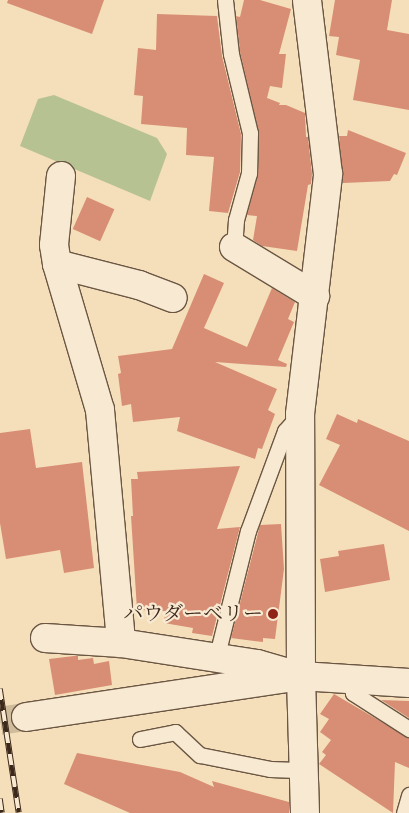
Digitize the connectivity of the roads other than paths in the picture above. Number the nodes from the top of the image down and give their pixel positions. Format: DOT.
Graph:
graph roads {
  1 [pos="225,0"];
  2 [pos="307,0"];
  3 [pos="60,176"];
  4 [pos="234,247"];
  5 [pos="57,264"];
  6 [pos="315,296"];
  7 [pos="173,298"];
  8 [pos="300,414"];
  9 [pos="46,638"];
  10 [pos="121,643"];
  11 [pos="216,659"];
  12 [pos="301,676"];
  13 [pos="351,679"];
  14 [pos="409,683"];
  15 [pos="26,717"];
  16 [pos="409,730"];
  17 [pos="140,739"];
  18 [pos="304,770"];
  19 [pos="409,795"];
  20 [pos="305,813"];
  21 [pos="404,813"];
  1 -- 4 [label="lane"];
  2 -- 6 [label="street"];
  3 -- 5 [label="street"];
  4 -- 6 [label="street"];
  5 -- 7 [label="street"];
  5 -- 10 [label="street"];
  6 -- 8 [label="street"];
  8 -- 11 [label="lane"];
  8 -- 12 [label="street"];
  9 -- 10 [label="street"];
  10 -- 11 [label="street"];
  11 -- 12 [label="street"];
  12 -- 13 [label="street"];
  12 -- 15 [label="street"];
  12 -- 18 [label="street"];
  13 -- 14 [label="street"];
  13 -- 16 [label="lane"];
  17 -- 18 [label="lane"];
  18 -- 20 [label="street"];
  19 -- 21 [label="lane"];
}
